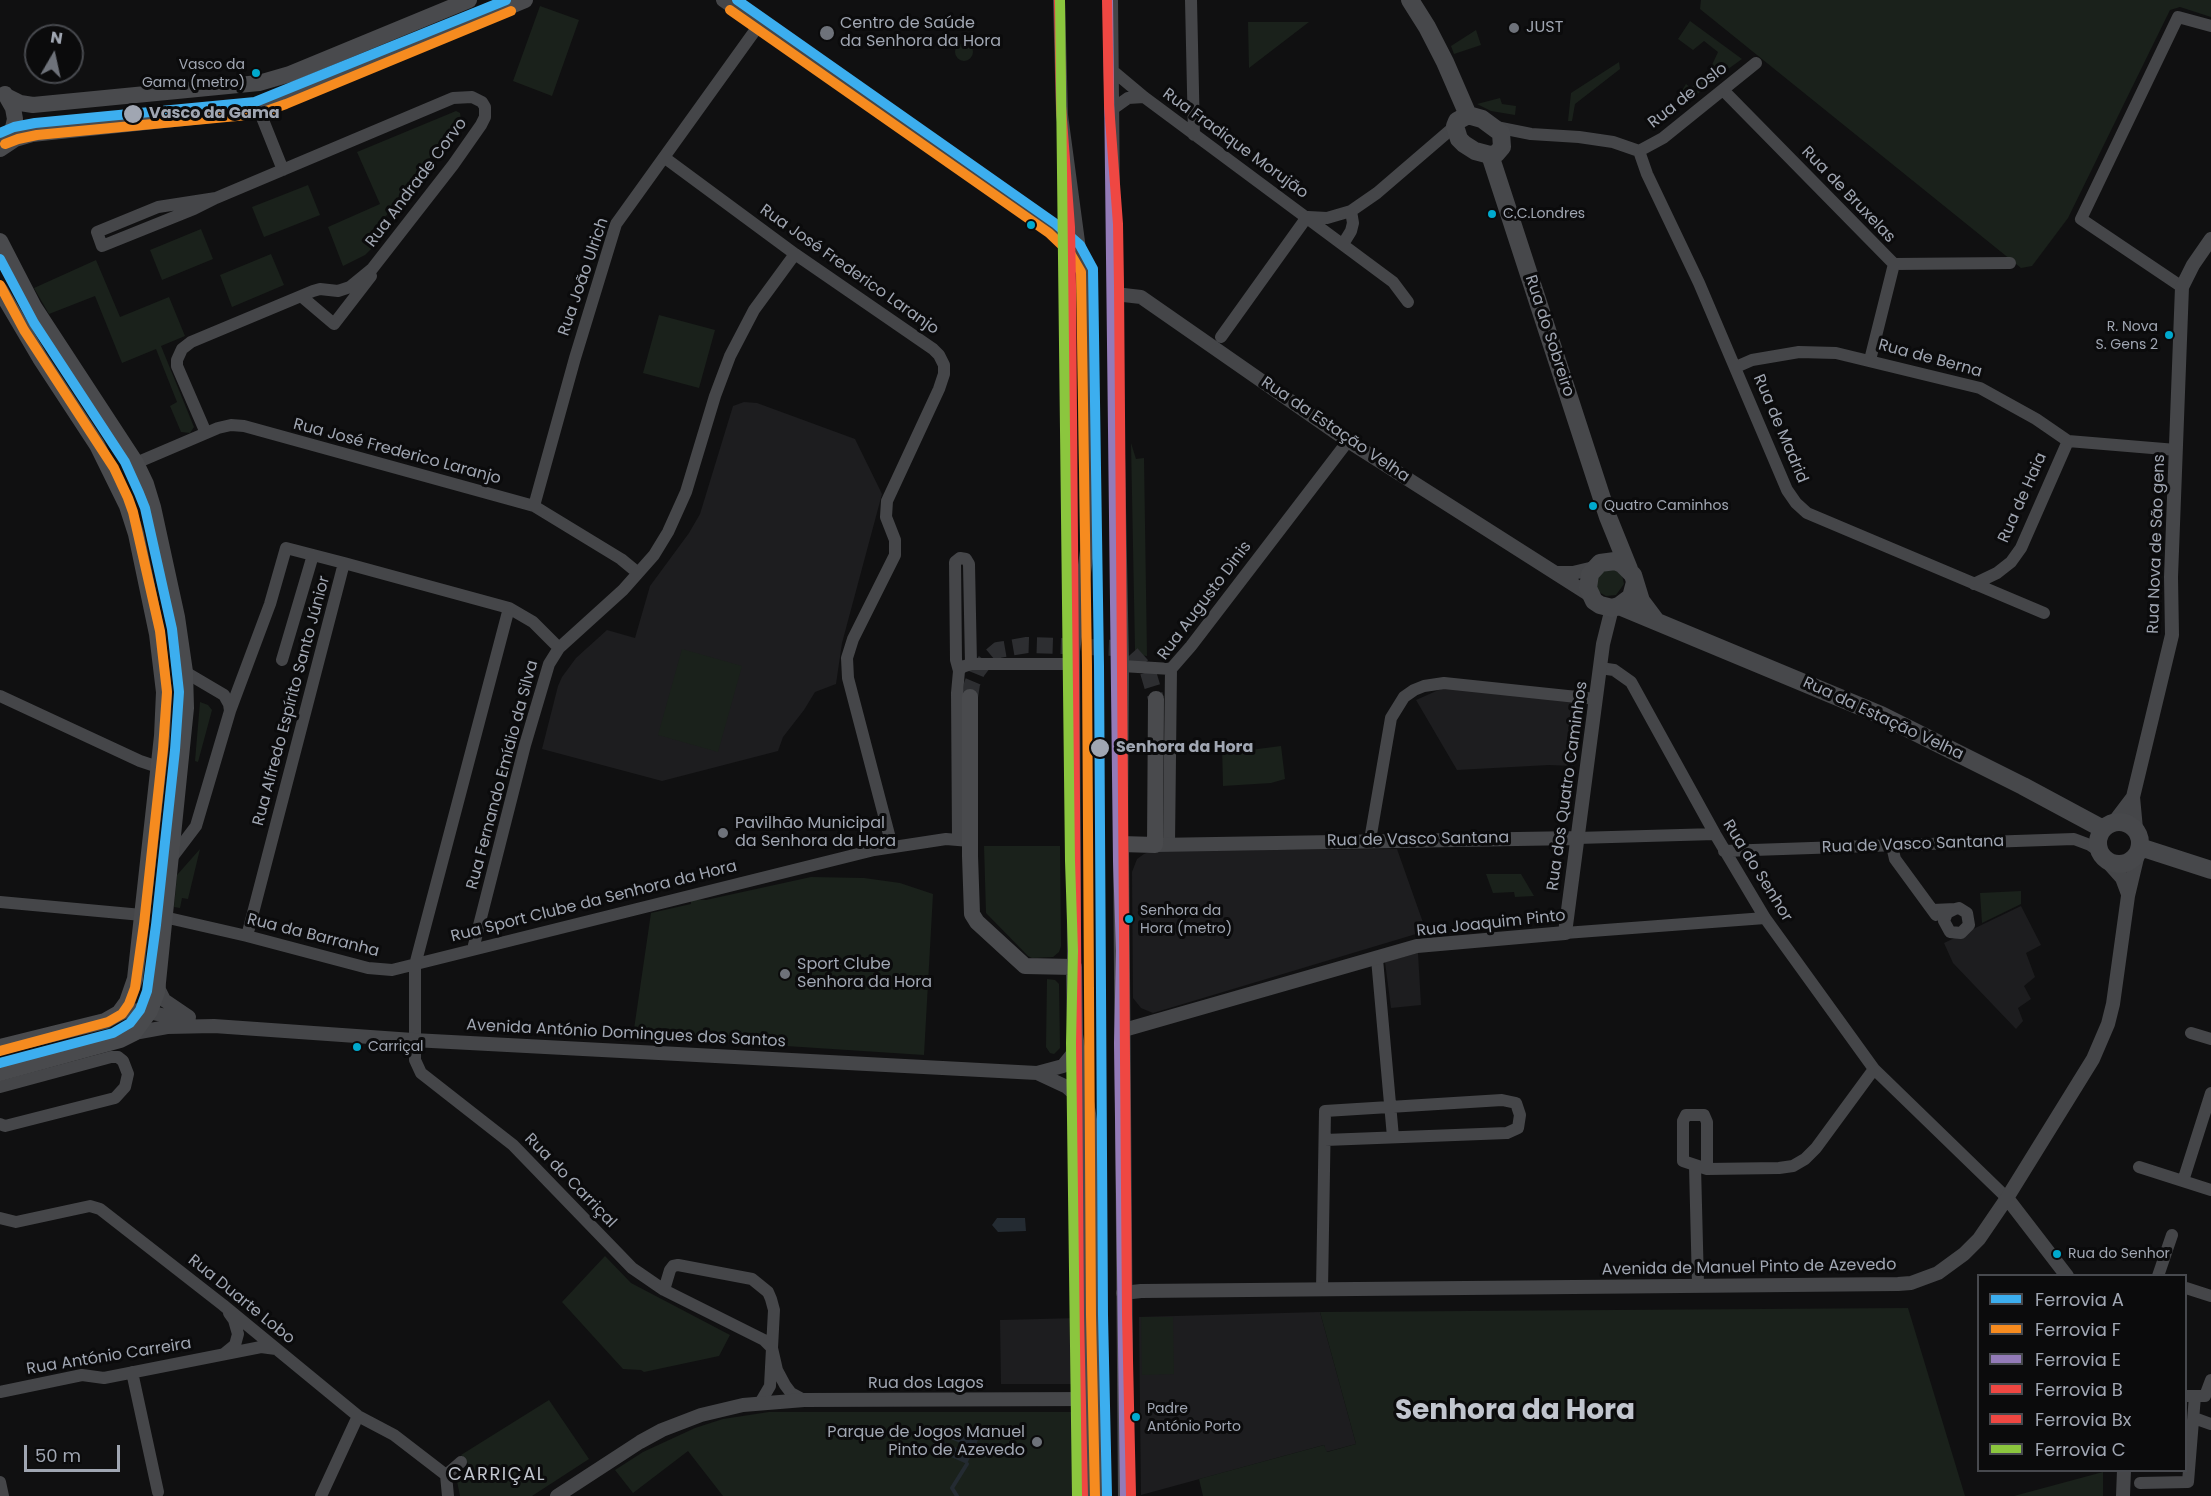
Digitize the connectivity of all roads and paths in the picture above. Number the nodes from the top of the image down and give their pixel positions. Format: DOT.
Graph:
graph roads {
  1 [pos="469,0"];
  2 [pos="525,0"];
  3 [pos="723,0"];
  4 [pos="1059,0"];
  5 [pos="1112,0"];
  6 [pos="1191,0"];
  7 [pos="1410,0"];
  8 [pos="1422,0"];
  9 [pos="759,25"];
  10 [pos="2211,26"];
  11 [pos="1427,27"];
  12 [pos="1756,63"];
  13 [pos="1113,71"];
  14 [pos="1723,90"];
  15 [pos="4,93"];
  16 [pos="1144,97"];
  17 [pos="1114,108"];
  18 [pos="258,111"];
  19 [pos="1461,127"];
  20 [pos="1495,127"];
  21 [pos="1531,134"];
  22 [pos="1194,135"];
  23 [pos="0,149"];
  24 [pos="1496,151"];
  25 [pos="1639,151"];
  26 [pos="665,158"];
  27 [pos="283,170"];
  28 [pos="216,198"];
  29 [pos="1350,211"];
  30 [pos="1307,217"];
  31 [pos="2211,239"];
  32 [pos="0,241"];
  33 [pos="1343,244"];
  34 [pos="795,254"];
  35 [pos="2010,263"];
  36 [pos="1894,264"];
  37 [pos="372,269"];
  38 [pos="1083,276"];
  39 [pos="2182,287"];
  40 [pos="0,290"];
  41 [pos="1115,294"];
  42 [pos="301,296"];
  43 [pos="1408,302"];
  44 [pos="1221,337"];
  45 [pos="1870,360"];
  46 [pos="1736,367"];
  47 [pos="206,433"];
  48 [pos="1348,441"];
  49 [pos="2068,441"];
  50 [pos="2176,450"];
  51 [pos="136,463"];
  52 [pos="534,506"];
  53 [pos="1608,517"];
  54 [pos="313,555"];
  55 [pos="344,563"];
  56 [pos="1597,566"];
  57 [pos="638,573"];
  58 [pos="1555,573"];
  59 [pos="1632,575"];
  60 [pos="1974,584"];
  61 [pos="1592,598"];
  62 [pos="1615,607"];
  63 [pos="509,608"];
  64 [pos="2044,613"];
  65 [pos="1657,622"];
  66 [pos="1603,644"];
  67 [pos="559,648"];
  68 [pos="282,660"];
  69 [pos="971,664"];
  70 [pos="1072,664"];
  71 [pos="1122,666"];
  72 [pos="1600,668"];
  73 [pos="1171,669"];
  74 [pos="162,670"];
  75 [pos="959,671"];
  76 [pos="185,672"];
  77 [pos="0,696"];
  78 [pos="970,697"];
  79 [pos="1156,699"];
  80 [pos="1596,699"];
  81 [pos="230,711"];
  82 [pos="158,767"];
  83 [pos="2133,797"];
  84 [pos="2108,825"];
  85 [pos="2136,829"];
  86 [pos="1714,834"];
  87 [pos="1577,838"];
  88 [pos="964,840"];
  89 [pos="1370,840"];
  90 [pos="1121,844"];
  91 [pos="1162,844"];
  92 [pos="892,846"];
  93 [pos="1892,846"];
  94 [pos="1724,851"];
  95 [pos="2139,851"];
  96 [pos="2102,855"];
  97 [pos="170,860"];
  98 [pos="2211,870"];
  99 [pos="2128,896"];
  100 [pos="0,902"];
  101 [pos="1955,909"];
  102 [pos="1933,910"];
  103 [pos="142,915"];
  104 [pos="164,917"];
  105 [pos="1765,918"];
  106 [pos="1947,929"];
  107 [pos="1565,933"];
  108 [pos="248,936"];
  109 [pos="473,949"];
  110 [pos="1377,959"];
  111 [pos="415,964"];
  112 [pos="1074,967"];
  113 [pos="158,981"];
  114 [pos="150,1011"];
  115 [pos="115,1016"];
  116 [pos="214,1026"];
  117 [pos="1124,1030"];
  118 [pos="134,1033"];
  119 [pos="2191,1033"];
  120 [pos="2211,1039"];
  121 [pos="413,1040"];
  122 [pos="1076,1041"];
  123 [pos="0,1047"];
  124 [pos="1874,1069"];
  125 [pos="0,1073"];
  126 [pos="1037,1073"];
  127 [pos="0,1087"];
  128 [pos="2211,1093"];
  129 [pos="1087,1105"];
  130 [pos="1391,1107"];
  131 [pos="0,1124"];
  132 [pos="1393,1137"];
  133 [pos="1325,1140"];
  134 [pos="2139,1167"];
  135 [pos="2183,1181"];
  136 [pos="2211,1190"];
  137 [pos="2007,1198"];
  138 [pos="0,1218"];
  139 [pos="2172,1235"];
  140 [pos="2066,1274"];
  141 [pos="2158,1274"];
  142 [pos="1698,1286"];
  143 [pos="2187,1288"];
  144 [pos="664,1290"];
  145 [pos="1322,1290"];
  146 [pos="1123,1293"];
  147 [pos="2211,1296"];
  148 [pos="223,1305"];
  149 [pos="276,1348"];
  150 [pos="772,1348"];
  151 [pos="224,1354"];
  152 [pos="132,1372"];
  153 [pos="2211,1380"];
  154 [pos="0,1392"];
  155 [pos="2190,1396"];
  156 [pos="1092,1399"];
  157 [pos="804,1401"];
  158 [pos="760,1403"];
  159 [pos="358,1416"];
  160 [pos="2194,1418"];
  161 [pos="2211,1424"];
  162 [pos="461,1462"];
  163 [pos="2124,1472"];
  164 [pos="446,1475"];
  165 [pos="0,1482"];
  166 [pos="2140,1483"];
  167 [pos="160,1495"];
  168 [pos="3,1496"];
  169 [pos="321,1496"];
  170 [pos="448,1496"];
  171 [pos="557,1496"];
  172 [pos="1095,1496"];
  173 [pos="1126,1496"];
  174 [pos="2123,1496"];
  1 -- 15 [label="main road"];
  2 -- 18 [label="main road"];
  3 -- 9 [label="street"];
  4 -- 38 [label="street"];
  5 -- 13 [label="street"];
  6 -- 22 [label="street"];
  7 -- 11 [label="main road"];
  8 -- 11 [label="street"];
  9 -- 26 [label="street, Rua João Ulrich"];
  9 -- 38 [label="street"];
  10 -- 39 [label="street"];
  11 -- 19 [label="main road"];
  12 -- 14 [label="street, Rua de Oslo"];
  13 -- 16 [label="street, Rua Fradique Morujão"];
  13 -- 17 [label="street"];
  14 -- 25 [label="street, Rua de Oslo"];
  14 -- 36 [label="street, Rua de Bruxelas"];
  15 -- 23 [label="main road"];
  16 -- 17 [label="street, Rua Fradique Morujão"];
  16 -- 22 [label="street, Rua Fradique Morujão"];
  17 -- 41 [label="street"];
  18 -- 23 [label="main road"];
  18 -- 27 [label="street"];
  19 -- 20 [label="main road"];
  19 -- 24 [label="main road"];
  19 -- 29 [label="street, Rua Fradique Morujão"];
  20 -- 21 [label="street"];
  20 -- 24 [label="main road, Rua do Sobreiro"];
  21 -- 24 [label="street"];
  21 -- 25 [label="street"];
  22 -- 30 [label="street, Rua Fradique Morujão"];
  24 -- 53 [label="main road, Rua do Sobreiro"];
  25 -- 46 [label="street, Rua de Madrid"];
  26 -- 34 [label="street, Rua José Frederico Laranjo"];
  26 -- 52 [label="street, Rua João Ulrich"];
  27 -- 28 [label="street, Rua Andrade Corvo"];
  27 -- 37 [label="street, Rua Andrade Corvo"];
  28 -- 28 [label="street, Rua Andrade Corvo"];
  29 -- 30 [label="street, Rua Fradique Morujão"];
  29 -- 33 [label="street"];
  30 -- 33 [label="street, Rua Fradique Morujão"];
  30 -- 44 [label="street, Rua Fradique Morujão"];
  31 -- 39 [label="street"];
  32 -- 51 [label="main road"];
  33 -- 43 [label="street, Rua Fradique Morujão"];
  34 -- 57 [label="street, Rua Fernando Emídio da Silva"];
  34 -- 92 [label="street, Rua José Frederico Laranjo"];
  35 -- 36 [label="street, Rua de Bruxelas"];
  36 -- 45 [label="street"];
  37 -- 42 [label="street, Rua Andrade Corvo"];
  37 -- 42 [label="street"];
  38 -- 70 [label="street"];
  39 -- 50 [label="street, Rua Nova de São gens"];
  40 -- 74 [label="main road"];
  41 -- 48 [label="street, Rua da Estação Velha"];
  41 -- 71 [label="street"];
  42 -- 47 [label="street, Rua Andrade Corvo"];
  45 -- 46 [label="street, Rua de Berna"];
  45 -- 49 [label="street, Rua de Berna"];
  46 -- 60 [label="street, Rua de Madrid"];
  47 -- 51 [label="street, Rua José Frederico Laranjo"];
  47 -- 52 [label="street, Rua José Frederico Laranjo"];
  48 -- 58 [label="street, Rua da Estação Velha"];
  48 -- 73 [label="street, Rua Augusto Dinis"];
  49 -- 50 [label="street, Rua de Berna"];
  49 -- 60 [label="street, Rua de Haia"];
  50 -- 83 [label="street, Rua Nova de São gens"];
  51 -- 76 [label="main road"];
  52 -- 57 [label="street, Rua José Frederico Laranjo"];
  53 -- 56 [label="main road, Rua do Sobreiro"];
  53 -- 59 [label="main road, Rua do Sobreiro"];
  54 -- 55 [label="street"];
  54 -- 68 [label="street"];
  54 -- 81 [label="street"];
  55 -- 63 [label="street, Rua Alfredo Espírito Santo Júnior"];
  55 -- 108 [label="street, Rua Alfredo Espírito Santo Júnior"];
  56 -- 58 [label="street"];
  56 -- 59 [label="main road"];
  56 -- 61 [label="main road"];
  57 -- 67 [label="street, Rua Fernando Emídio da Silva"];
  58 -- 61 [label="street, Rua da Estação Velha"];
  59 -- 62 [label="main road"];
  59 -- 65 [label="main road"];
  60 -- 64 [label="street, Rua de Madrid"];
  61 -- 62 [label="main road"];
  61 -- 66 [label="street, Rua dos Quatro Caminhos"];
  62 -- 65 [label="main road, Rua da Estação Velha"];
  62 -- 66 [label="street, Rua dos Quatro Caminhos"];
  63 -- 67 [label="street, Rua Alfredo Espírito Santo Júnior"];
  63 -- 111 [label="street"];
  65 -- 84 [label="main road, Rua da Estação Velha"];
  66 -- 72 [label="street, Rua dos Quatro Caminhos"];
  67 -- 109 [label="street, Rua Fernando Emídio da Silva"];
  69 -- 70 [label="street"];
  69 -- 75 [label="street"];
  69 -- 75 [label="street"];
  70 -- 112 [label="street"];
  71 -- 73 [label="street"];
  71 -- 90 [label="street"];
  72 -- 80 [label="street, Rua dos Quatro Caminhos"];
  72 -- 86 [label="street, Rua do Senhor"];
  73 -- 91 [label="street, Rua Augusto Dinis"];
  74 -- 76 [label="street"];
  74 -- 82 [label="main road"];
  75 -- 88 [label="street"];
  76 -- 81 [label="street"];
  76 -- 97 [label="main road"];
  77 -- 82 [label="street"];
  78 -- 88 [label="main road"];
  79 -- 91 [label="main road"];
  80 -- 87 [label="street, Rua dos Quatro Caminhos"];
  80 -- 89 [label="street"];
  81 -- 97 [label="street"];
  82 -- 103 [label="main road"];
  83 -- 84 [label="street, Rua Nova de São gens"];
  83 -- 85 [label="street, Rua Nova de São gens"];
  84 -- 85 [label="main road"];
  84 -- 96 [label="main road"];
  85 -- 95 [label="main road"];
  86 -- 87 [label="street, Rua de Vasco Santana"];
  86 -- 94 [label="street, Rua do Senhor"];
  87 -- 89 [label="street, Rua de Vasco Santana"];
  87 -- 107 [label="street, Rua dos Quatro Caminhos"];
  88 -- 92 [label="street, Rua Sport Clube da Senhora da Hora"];
  88 -- 112 [label="main road"];
  89 -- 91 [label="street, Rua de Vasco Santana"];
  90 -- 91 [label="main road, Rua de Vasco Santana"];
  90 -- 117 [label="main road"];
  92 -- 109 [label="street, Rua Sport Clube da Senhora da Hora"];
  93 -- 94 [label="street, Rua de Vasco Santana"];
  93 -- 96 [label="street, Rua de Vasco Santana"];
  93 -- 102 [label="street"];
  94 -- 105 [label="street, Rua do Senhor"];
  95 -- 96 [label="main road"];
  95 -- 98 [label="main road"];
  95 -- 99 [label="street, Avenida de Manuel Pinto de Azevedo"];
  96 -- 99 [label="street"];
  97 -- 104 [label="main road"];
  99 -- 137 [label="street, Avenida de Manuel Pinto de Azevedo"];
  100 -- 103 [label="street"];
  101 -- 102 [label="street"];
  101 -- 106 [label="street"];
  101 -- 106 [label="street"];
  102 -- 106 [label="street"];
  103 -- 115 [label="main road"];
  104 -- 108 [label="street, Rua da Barranha"];
  104 -- 113 [label="main road"];
  105 -- 107 [label="street, Rua Joaquim Pinto"];
  105 -- 124 [label="street, Rua do Senhor"];
  107 -- 110 [label="street, Rua Joaquim Pinto"];
  108 -- 111 [label="street, Rua da Barranha"];
  109 -- 111 [label="street, Rua Sport Clube da Senhora da Hora"];
  110 -- 117 [label="street, Rua Joaquim Pinto"];
  110 -- 130 [label="street"];
  111 -- 121 [label="street"];
  112 -- 122 [label="main road"];
  113 -- 114 [label="main road"];
  113 -- 116 [label="street, Avenida António Domingues dos Santos"];
  114 -- 115 [label="street"];
  114 -- 116 [label="street"];
  114 -- 118 [label="main road"];
  115 -- 123 [label="main road"];
  116 -- 118 [label="street, Avenida António Domingues dos Santos"];
  116 -- 121 [label="street, Avenida António Domingues dos Santos"];
  117 -- 146 [label="main road"];
  118 -- 125 [label="main road"];
  119 -- 120 [label="street"];
  121 -- 126 [label="street, Avenida António Domingues dos Santos"];
  121 -- 144 [label="street, Rua do Carriçal"];
  122 -- 126 [label="street"];
  122 -- 129 [label="main road"];
  124 -- 137 [label="street, Rua do Senhor"];
  124 -- 142 [label="street"];
  126 -- 129 [label="street"];
  127 -- 131 [label="street"];
  128 -- 135 [label="street"];
  129 -- 156 [label="main road"];
  130 -- 132 [label="street"];
  130 -- 132 [label="street"];
  130 -- 133 [label="street"];
  132 -- 133 [label="street"];
  133 -- 145 [label="street"];
  134 -- 135 [label="street"];
  135 -- 136 [label="street"];
  137 -- 140 [label="street, Rua do Senhor"];
  137 -- 142 [label="street, Avenida de Manuel Pinto de Azevedo"];
  138 -- 148 [label="street, Rua Duarte Lobo"];
  139 -- 141 [label="street"];
  142 -- 145 [label="street, Avenida de Manuel Pinto de Azevedo"];
  143 -- 147 [label="street"];
  144 -- 150 [label="street, Rua do Carriçal"];
  144 -- 150 [label="street"];
  145 -- 146 [label="street, Avenida de Manuel Pinto de Azevedo"];
  146 -- 173 [label="main road"];
  148 -- 149 [label="street, Rua Duarte Lobo"];
  148 -- 151 [label="street"];
  149 -- 151 [label="street, Rua António Carreira"];
  149 -- 159 [label="street, Rua Duarte Lobo"];
  150 -- 157 [label="street"];
  150 -- 158 [label="street"];
  151 -- 152 [label="street, Rua António Carreira"];
  152 -- 154 [label="street, Rua António Carreira"];
  152 -- 167 [label="street"];
  153 -- 155 [label="street"];
  155 -- 160 [label="street"];
  156 -- 157 [label="street, Rua dos Lagos"];
  156 -- 172 [label="main road"];
  157 -- 158 [label="street, Rua dos Lagos"];
  158 -- 171 [label="street, Rua dos Lagos"];
  159 -- 164 [label="street, Rua Duarte Lobo"];
  159 -- 169 [label="street"];
  160 -- 161 [label="street"];
  160 -- 166 [label="street"];
  162 -- 164 [label="street"];
  163 -- 174 [label="street"];
  164 -- 170 [label="street"];
  165 -- 168 [label="street"];
}
